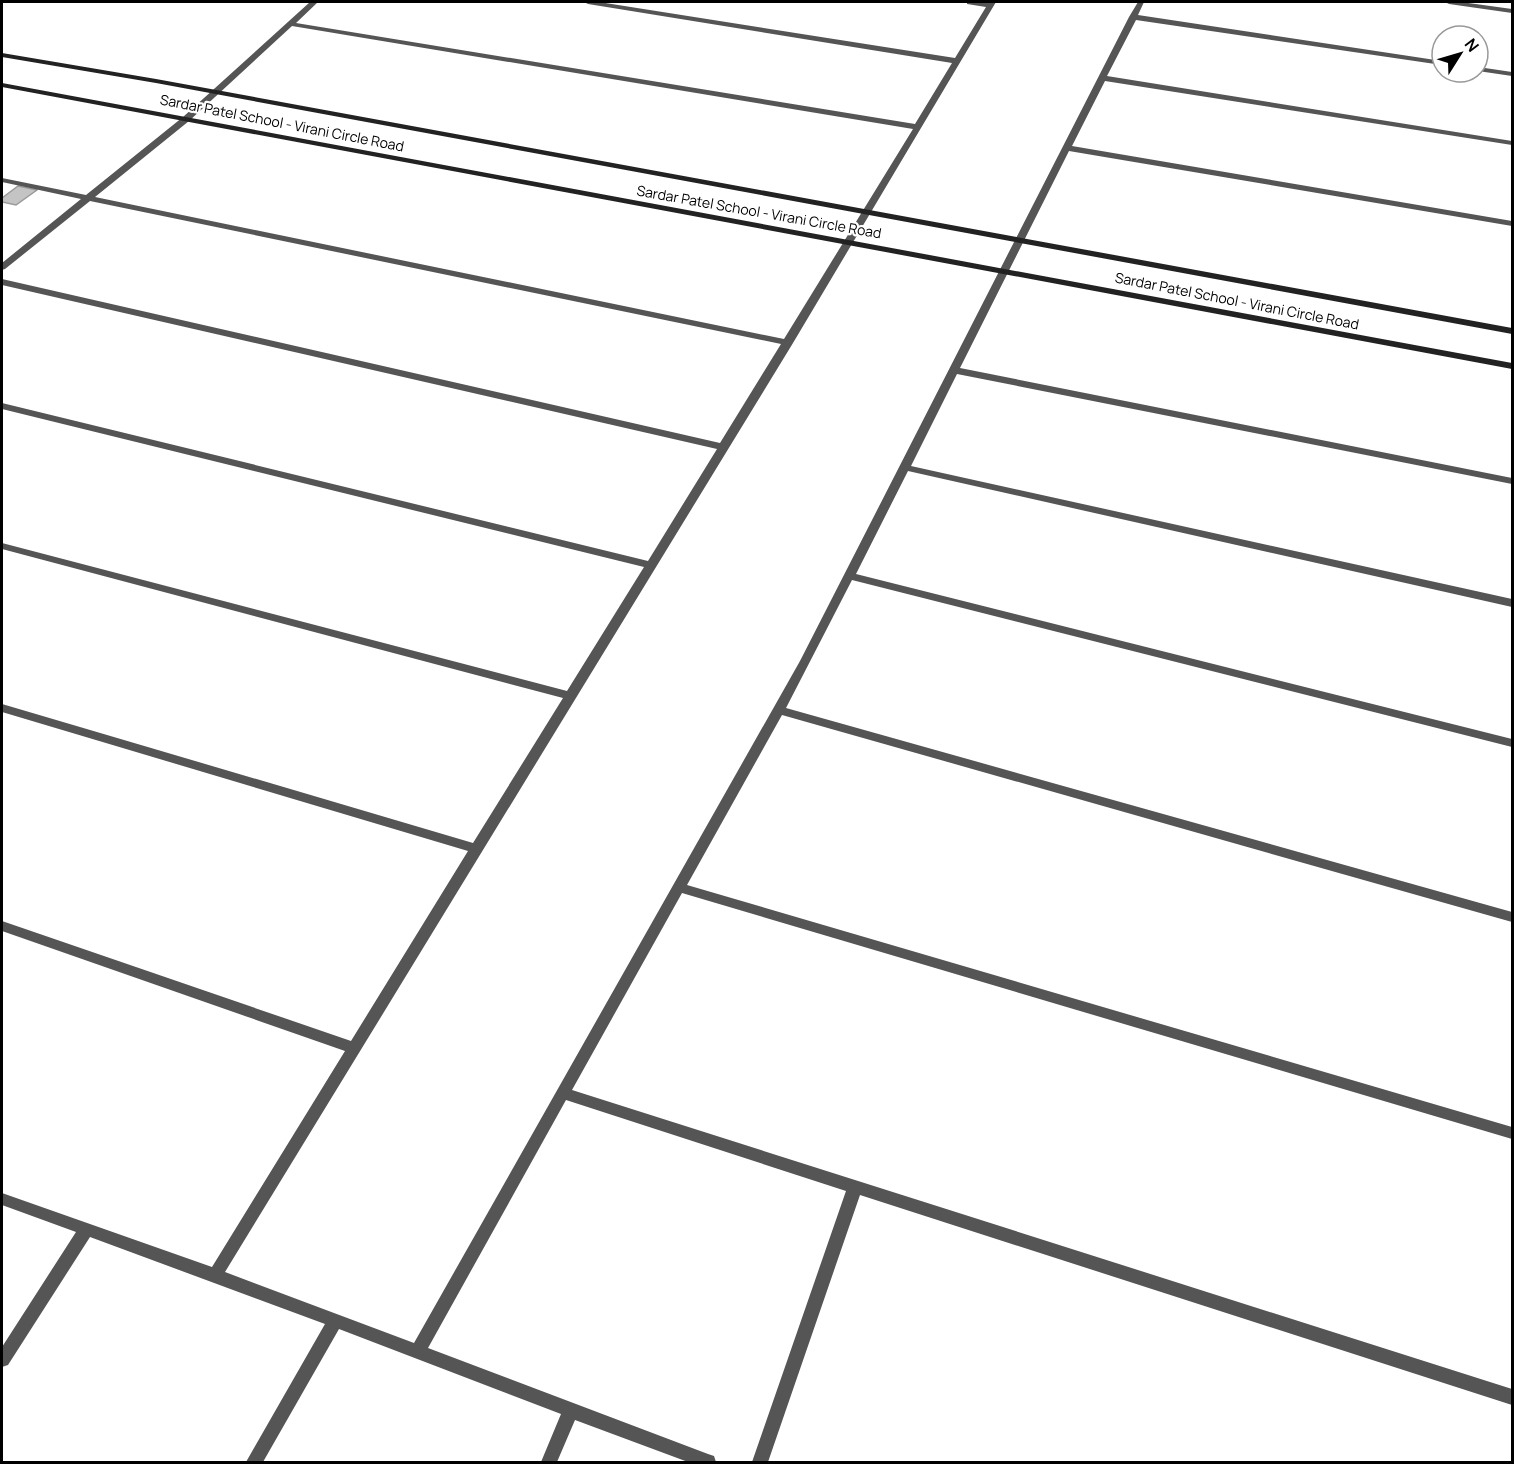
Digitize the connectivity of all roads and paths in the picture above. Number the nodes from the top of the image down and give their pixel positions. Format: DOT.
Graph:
graph roads {
  1 [pos="314,2"];
  2 [pos="588,2"];
  3 [pos="970,2"];
  4 [pos="1141,2"];
  5 [pos="1449,2"];
  6 [pos="991,3"];
  7 [pos="1512,11"];
  8 [pos="1133,17"];
  9 [pos="290,24"];
  10 [pos="2,55"];
  11 [pos="957,61"];
  12 [pos="1430,61"];
  13 [pos="1490,71"];
  14 [pos="1512,74"];
  15 [pos="1102,78"];
  16 [pos="2,85"];
  17 [pos="217,92"];
  18 [pos="186,119"];
  19 [pos="918,127"];
  20 [pos="1512,143"];
  21 [pos="1066,148"];
  22 [pos="2,180"];
  23 [pos="88,198"];
  24 [pos="867,212"];
  25 [pos="1512,224"];
  26 [pos="1019,240"];
  27 [pos="849,242"];
  28 [pos="2,267"];
  29 [pos="1003,271"];
  30 [pos="2,282"];
  31 [pos="1512,331"];
  32 [pos="788,343"];
  33 [pos="1512,366"];
  34 [pos="953,370"];
  35 [pos="2,406"];
  36 [pos="723,447"];
  37 [pos="903,467"];
  38 [pos="1512,481"];
  39 [pos="2,546"];
  40 [pos="651,565"];
  41 [pos="849,576"];
  42 [pos="1512,603"];
  43 [pos="571,696"];
  44 [pos="2,708"];
  45 [pos="779,710"];
  46 [pos="1512,743"];
  47 [pos="477,849"];
  48 [pos="678,887"];
  49 [pos="1512,917"];
  50 [pos="2,926"];
  51 [pos="354,1048"];
  52 [pos="562,1093"];
  53 [pos="1512,1133"];
  54 [pos="855,1187"];
  55 [pos="2,1199"];
  56 [pos="86,1230"];
  57 [pos="214,1275"];
  58 [pos="336,1320"];
  59 [pos="417,1352"];
  60 [pos="2,1360"];
  61 [pos="1512,1396"];
  62 [pos="571,1411"];
  63 [pos="254,1462"];
  64 [pos="549,1462"];
  65 [pos="708,1462"];
  66 [pos="760,1462"];
  1 -- 9 [label="street"];
  2 -- 11 [label="street"];
  3 -- 6 [label="street"];
  4 -- 8 [label="street"];
  5 -- 7 [label="street"];
  6 -- 11 [label="street"];
  8 -- 12 [label="street"];
  8 -- 15 [label="street"];
  9 -- 17 [label="street"];
  9 -- 19 [label="street"];
  10 -- 17 [label="street, Sardar Patel School - Virani Circle Road"];
  11 -- 19 [label="street"];
  13 -- 14 [label="street"];
  15 -- 20 [label="street"];
  15 -- 21 [label="street"];
  16 -- 18 [label="street, Sardar Patel School - Virani Circle Road"];
  17 -- 18 [label="street"];
  17 -- 24 [label="street, Sardar Patel School - Virani Circle Road"];
  18 -- 23 [label="street"];
  18 -- 27 [label="street, Sardar Patel School - Virani Circle Road"];
  19 -- 24 [label="street"];
  21 -- 25 [label="street"];
  21 -- 26 [label="street"];
  22 -- 23 [label="street"];
  23 -- 28 [label="street"];
  23 -- 32 [label="street"];
  24 -- 26 [label="street, Sardar Patel School - Virani Circle Road"];
  24 -- 27 [label="street"];
  26 -- 29 [label="street"];
  26 -- 31 [label="street, Sardar Patel School - Virani Circle Road"];
  27 -- 29 [label="street, Sardar Patel School - Virani Circle Road"];
  27 -- 32 [label="street"];
  29 -- 33 [label="street, Sardar Patel School - Virani Circle Road"];
  29 -- 34 [label="street"];
  30 -- 36 [label="street"];
  32 -- 36 [label="street"];
  34 -- 37 [label="street"];
  34 -- 38 [label="street"];
  35 -- 40 [label="street"];
  36 -- 40 [label="street"];
  37 -- 41 [label="street"];
  37 -- 42 [label="street"];
  39 -- 43 [label="street"];
  40 -- 43 [label="street"];
  41 -- 45 [label="street"];
  41 -- 46 [label="street"];
  43 -- 47 [label="street"];
  44 -- 47 [label="street"];
  45 -- 48 [label="street"];
  45 -- 49 [label="street"];
  47 -- 51 [label="street"];
  48 -- 52 [label="street"];
  48 -- 53 [label="street"];
  50 -- 51 [label="street"];
  51 -- 57 [label="street"];
  52 -- 54 [label="street"];
  52 -- 59 [label="street"];
  54 -- 61 [label="street"];
  54 -- 66 [label="street"];
  55 -- 56 [label="street"];
  56 -- 57 [label="street"];
  56 -- 60 [label="street"];
  57 -- 58 [label="street"];
  58 -- 59 [label="street"];
  58 -- 63 [label="street"];
  59 -- 62 [label="street"];
  62 -- 64 [label="street"];
  62 -- 65 [label="street"];
}
